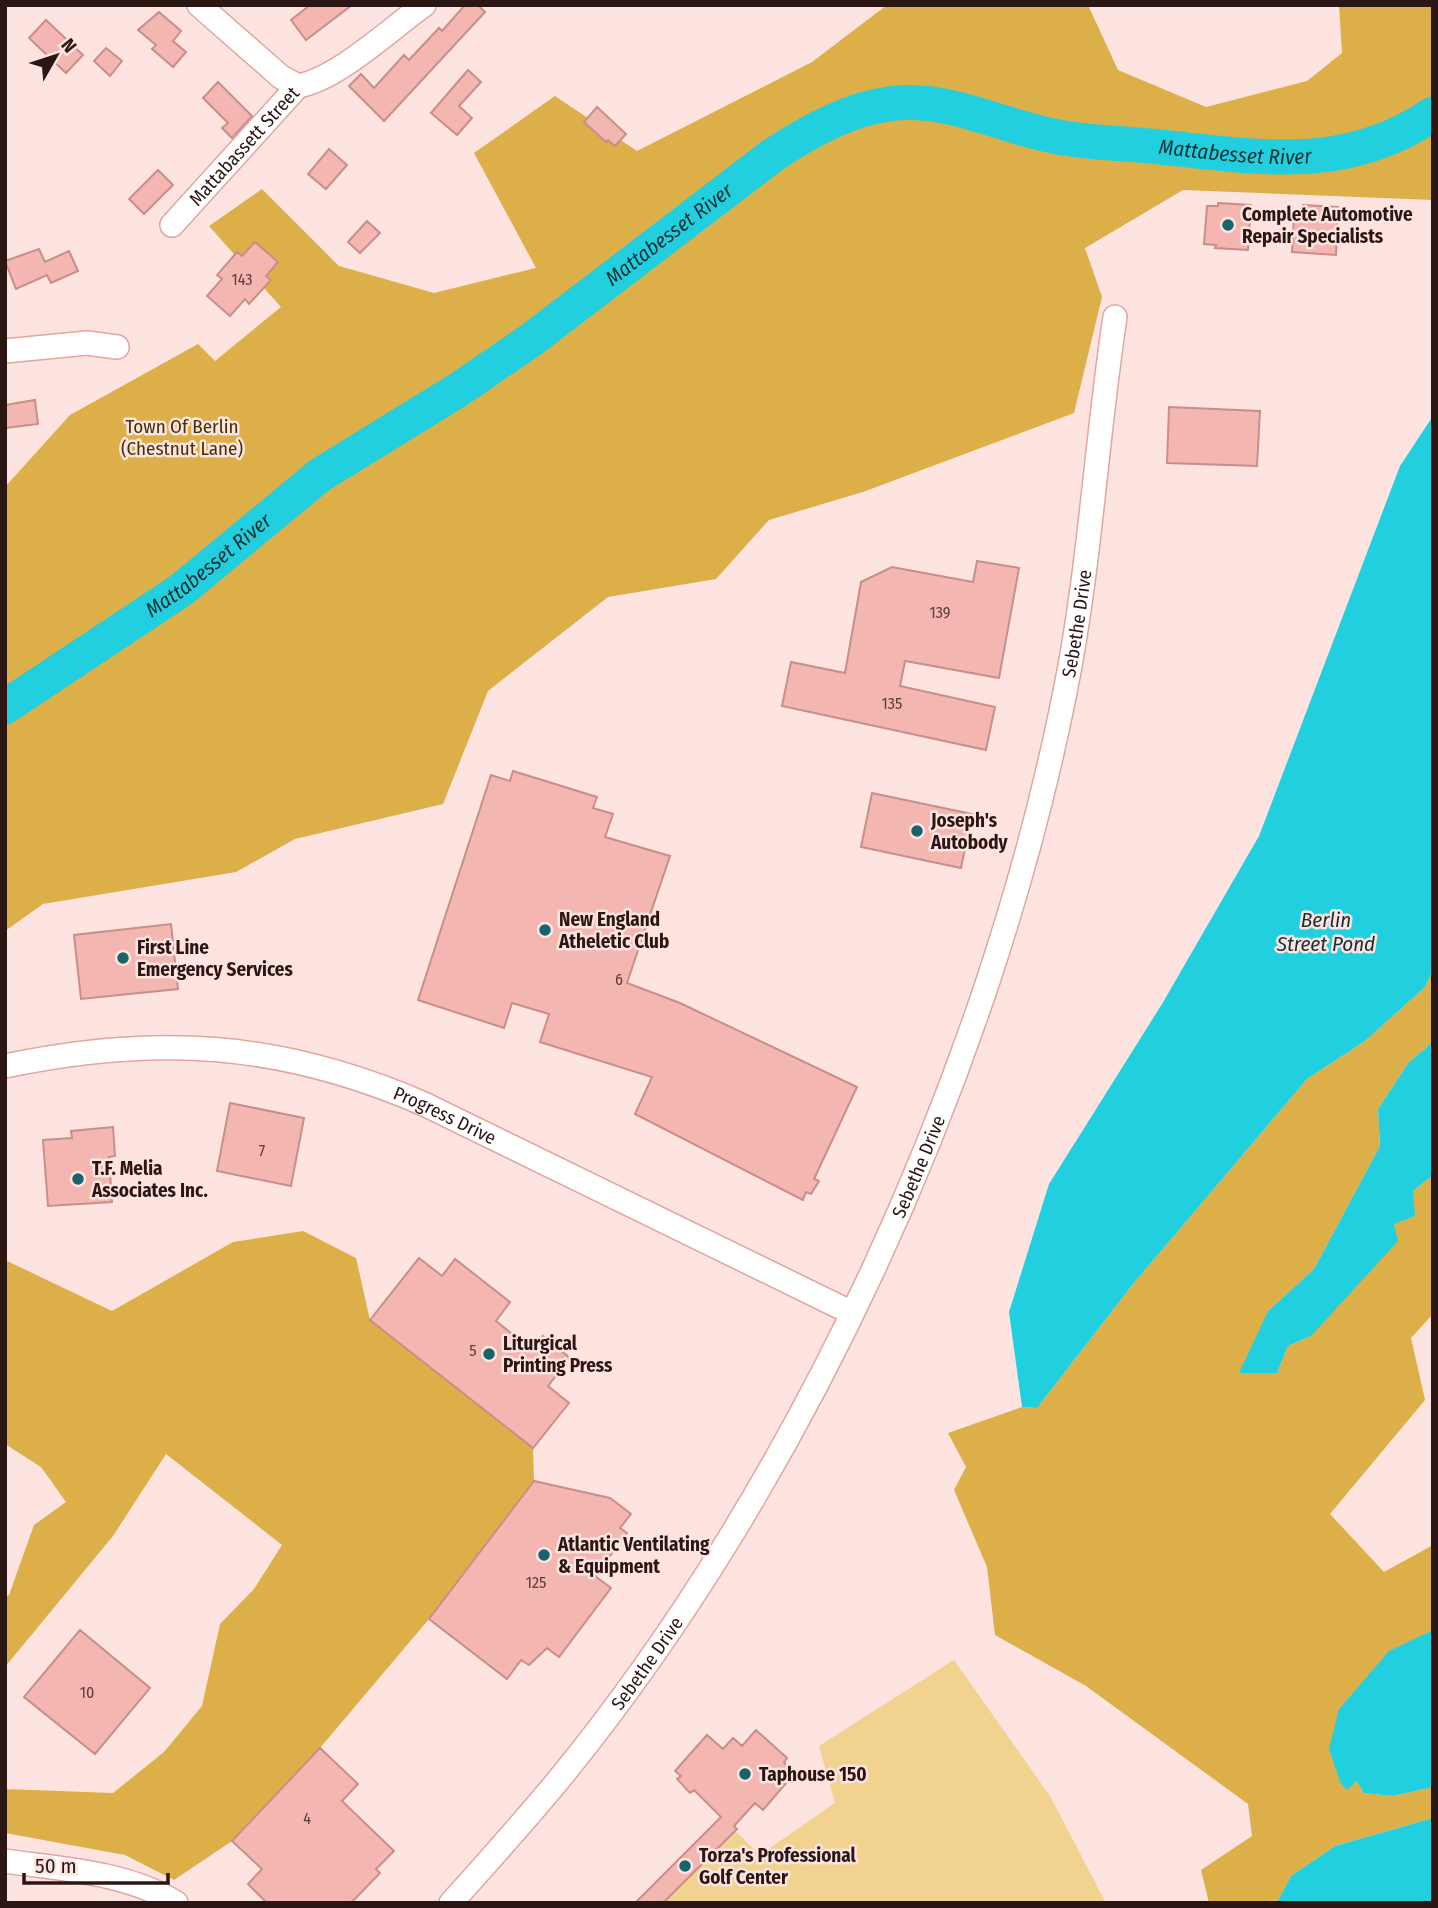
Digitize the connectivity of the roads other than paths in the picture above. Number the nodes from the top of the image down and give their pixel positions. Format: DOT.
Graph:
graph roads {
  1 [pos="199,5"];
  2 [pos="424,5"];
  3 [pos="298,86"];
  4 [pos="172,225"];
  5 [pos="1115,317"];
  6 [pos="117,347"];
  7 [pos="5,351"];
  8 [pos="5,1066"];
  9 [pos="850,1312"];
  10 [pos="5,1861"];
  11 [pos="176,1903"];
  12 [pos="451,1903"];
  1 -- 3 [label="street"];
  2 -- 3 [label="street, Mattabassett Street"];
  3 -- 4 [label="street, Mattabassett Street"];
  5 -- 9 [label="street, Sebethe Drive"];
  6 -- 7 [label="street"];
  8 -- 9 [label="street, Progress Drive"];
  9 -- 12 [label="street, Sebethe Drive"];
  10 -- 11 [label="street"];
}
